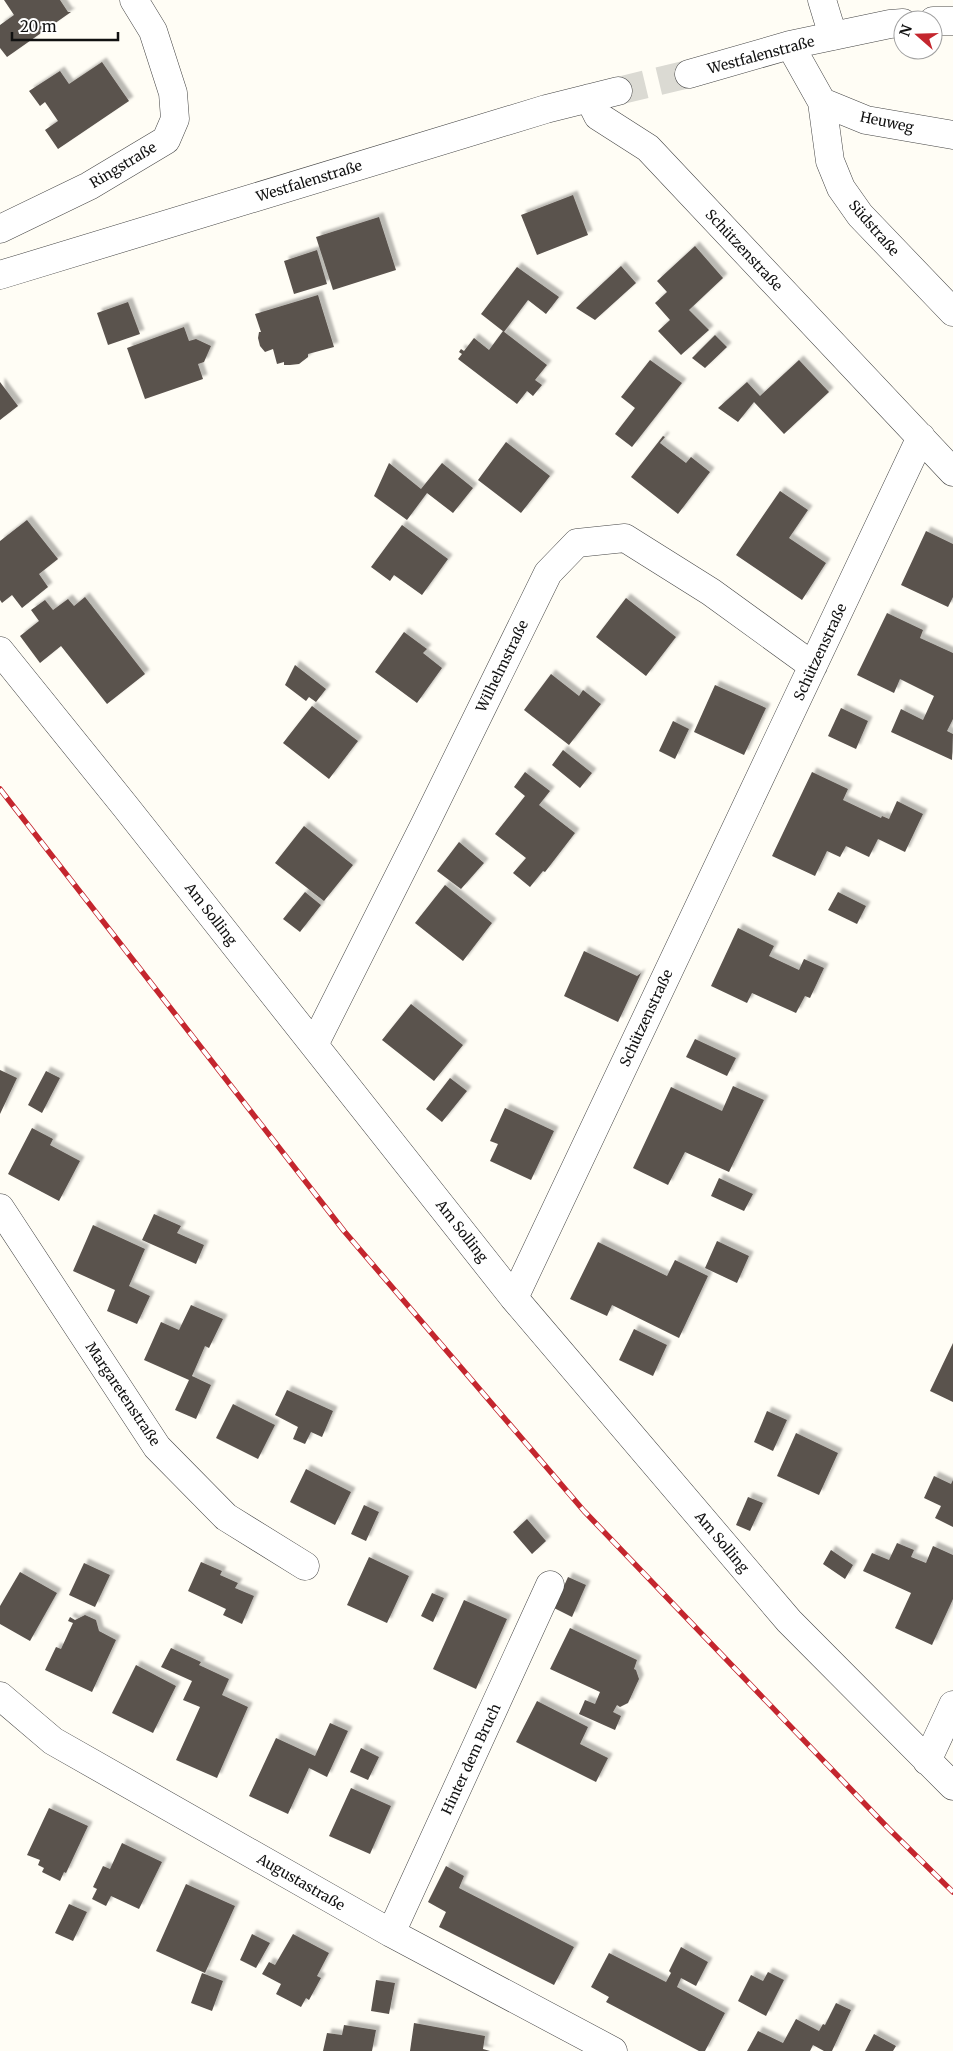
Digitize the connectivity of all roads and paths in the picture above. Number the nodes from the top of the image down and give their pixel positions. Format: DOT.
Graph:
graph roads {
  1 [pos="134,0"];
  2 [pos="822,0"];
  3 [pos="893,25"];
  4 [pos="833,36"];
  5 [pos="790,45"];
  6 [pos="689,74"];
  7 [pos="618,91"];
  8 [pos="589,98"];
  9 [pos="822,102"];
  10 [pos="953,135"];
  11 [pos="0,230"];
  12 [pos="0,275"];
  13 [pos="953,312"];
  14 [pos="920,437"];
  15 [pos="953,472"];
  16 [pos="0,651"];
  17 [pos="813,666"];
  18 [pos="314,1045"];
  19 [pos="0,1208"];
  20 [pos="514,1298"];
  21 [pos="305,1566"];
  22 [pos="550,1585"];
  23 [pos="0,1696"];
  24 [pos="953,1705"];
  25 [pos="927,1761"];
  26 [pos="953,1786"];
  27 [pos="391,1933"];
  28 [pos="613,2051"];
  1 -- 11 [label="street, Ringstraße"];
  2 -- 4 [label="street"];
  3 -- 4 [label="street"];
  4 -- 5 [label="street, Westfalenstraße"];
  5 -- 6 [label="street, Westfalenstraße"];
  5 -- 9 [label="street, Südstraße"];
  7 -- 8 [label="street, Westfalenstraße"];
  8 -- 12 [label="street, Westfalenstraße"];
  8 -- 14 [label="street, Schützenstraße"];
  9 -- 10 [label="street, Heuweg"];
  9 -- 13 [label="street, Südstraße"];
  14 -- 15 [label="street"];
  14 -- 17 [label="street, Schützenstraße"];
  16 -- 18 [label="street, Am Solling"];
  17 -- 18 [label="street, Wilhelmstraße"];
  17 -- 20 [label="street, Schützenstraße"];
  18 -- 20 [label="street, Am Solling"];
  19 -- 21 [label="street, Margaretenstraße"];
  20 -- 25 [label="street, Am Solling"];
  22 -- 27 [label="street, Hinter dem Bruch"];
  23 -- 27 [label="street, Augustastraße"];
  24 -- 25 [label="street"];
  25 -- 26 [label="street, Am Solling"];
  27 -- 28 [label="street, Augustastraße"];
}
